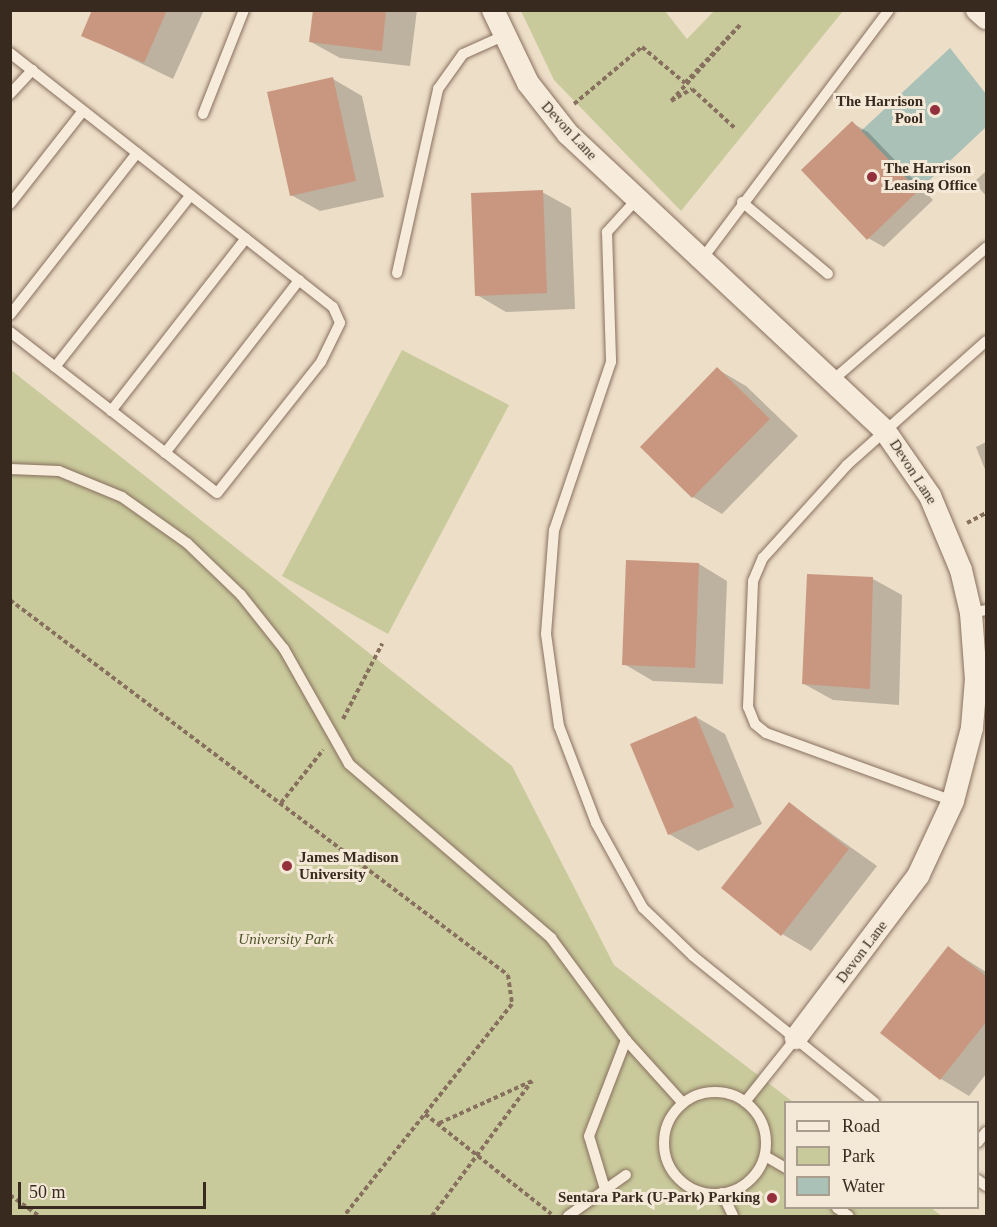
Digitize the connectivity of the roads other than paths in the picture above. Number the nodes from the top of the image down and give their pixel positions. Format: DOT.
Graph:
graph roads {
  1 [pos="244,10"];
  2 [pos="493,10"];
  3 [pos="888,10"];
  4 [pos="977,10"];
  5 [pos="987,18"];
  6 [pos="503,36"];
  7 [pos="10,53"];
  8 [pos="32,70"];
  9 [pos="10,94"];
  10 [pos="83,111"];
  11 [pos="203,114"];
  12 [pos="137,153"];
  13 [pos="14,190"];
  14 [pos="191,195"];
  15 [pos="637,199"];
  16 [pos="742,202"];
  17 [pos="10,204"];
  18 [pos="246,238"];
  19 [pos="987,248"];
  20 [pos="702,259"];
  21 [pos="396,273"];
  22 [pos="828,274"];
  23 [pos="299,280"];
  24 [pos="10,315"];
  25 [pos="10,332"];
  26 [pos="987,341"];
  27 [pos="55,367"];
  28 [pos="834,379"];
  29 [pos="111,411"];
  30 [pos="885,431"];
  31 [pos="165,453"];
  32 [pos="10,469"];
  33 [pos="979,612"];
  34 [pos="953,801"];
  35 [pos="796,1038"];
  36 [pos="626,1040"];
  37 [pos="873,1101"];
  38 [pos="745,1102"];
  39 [pos="683,1103"];
  40 [pos="765,1155"];
  41 [pos="784,1167"];
  42 [pos="626,1175"];
  43 [pos="605,1189"];
  44 [pos="722,1193"];
  45 [pos="568,1216"];
  46 [pos="733,1216"];
  1 -- 11 [label="lane"];
  2 -- 6 [label="street, Devon Lane"];
  3 -- 16 [label="lane"];
  4 -- 5 [label="street"];
  6 -- 15 [label="street, Devon Lane"];
  6 -- 21 [label="lane"];
  7 -- 8 [label="lane"];
  8 -- 9 [label="lane"];
  8 -- 10 [label="lane"];
  10 -- 12 [label="lane"];
  10 -- 13 [label="lane"];
  12 -- 14 [label="lane"];
  12 -- 24 [label="lane"];
  13 -- 17 [label="lane"];
  14 -- 18 [label="lane"];
  14 -- 27 [label="lane"];
  15 -- 20 [label="street, Devon Lane"];
  15 -- 35 [label="lane"];
  16 -- 20 [label="lane"];
  16 -- 22 [label="lane"];
  18 -- 23 [label="lane"];
  18 -- 29 [label="lane"];
  19 -- 28 [label="lane"];
  20 -- 28 [label="street, Devon Lane"];
  23 -- 31 [label="lane"];
  23 -- 31 [label="lane"];
  25 -- 27 [label="lane"];
  26 -- 30 [label="lane"];
  27 -- 29 [label="lane"];
  28 -- 30 [label="street, Devon Lane"];
  29 -- 31 [label="lane"];
  30 -- 33 [label="street, Devon Lane"];
  30 -- 34 [label="lane"];
  32 -- 36 [label="lane"];
  33 -- 34 [label="street, Devon Lane"];
  34 -- 35 [label="street, Devon Lane"];
  35 -- 37 [label="lane"];
  35 -- 38 [label="lane"];
  36 -- 39 [label="lane"];
  36 -- 43 [label="lane"];
  38 -- 39 [label="lane"];
  38 -- 40 [label="lane"];
  39 -- 44 [label="lane"];
  40 -- 41 [label="lane"];
  40 -- 44 [label="lane"];
  42 -- 43 [label="lane"];
  43 -- 45 [label="lane"];
  44 -- 46 [label="lane"];
}
